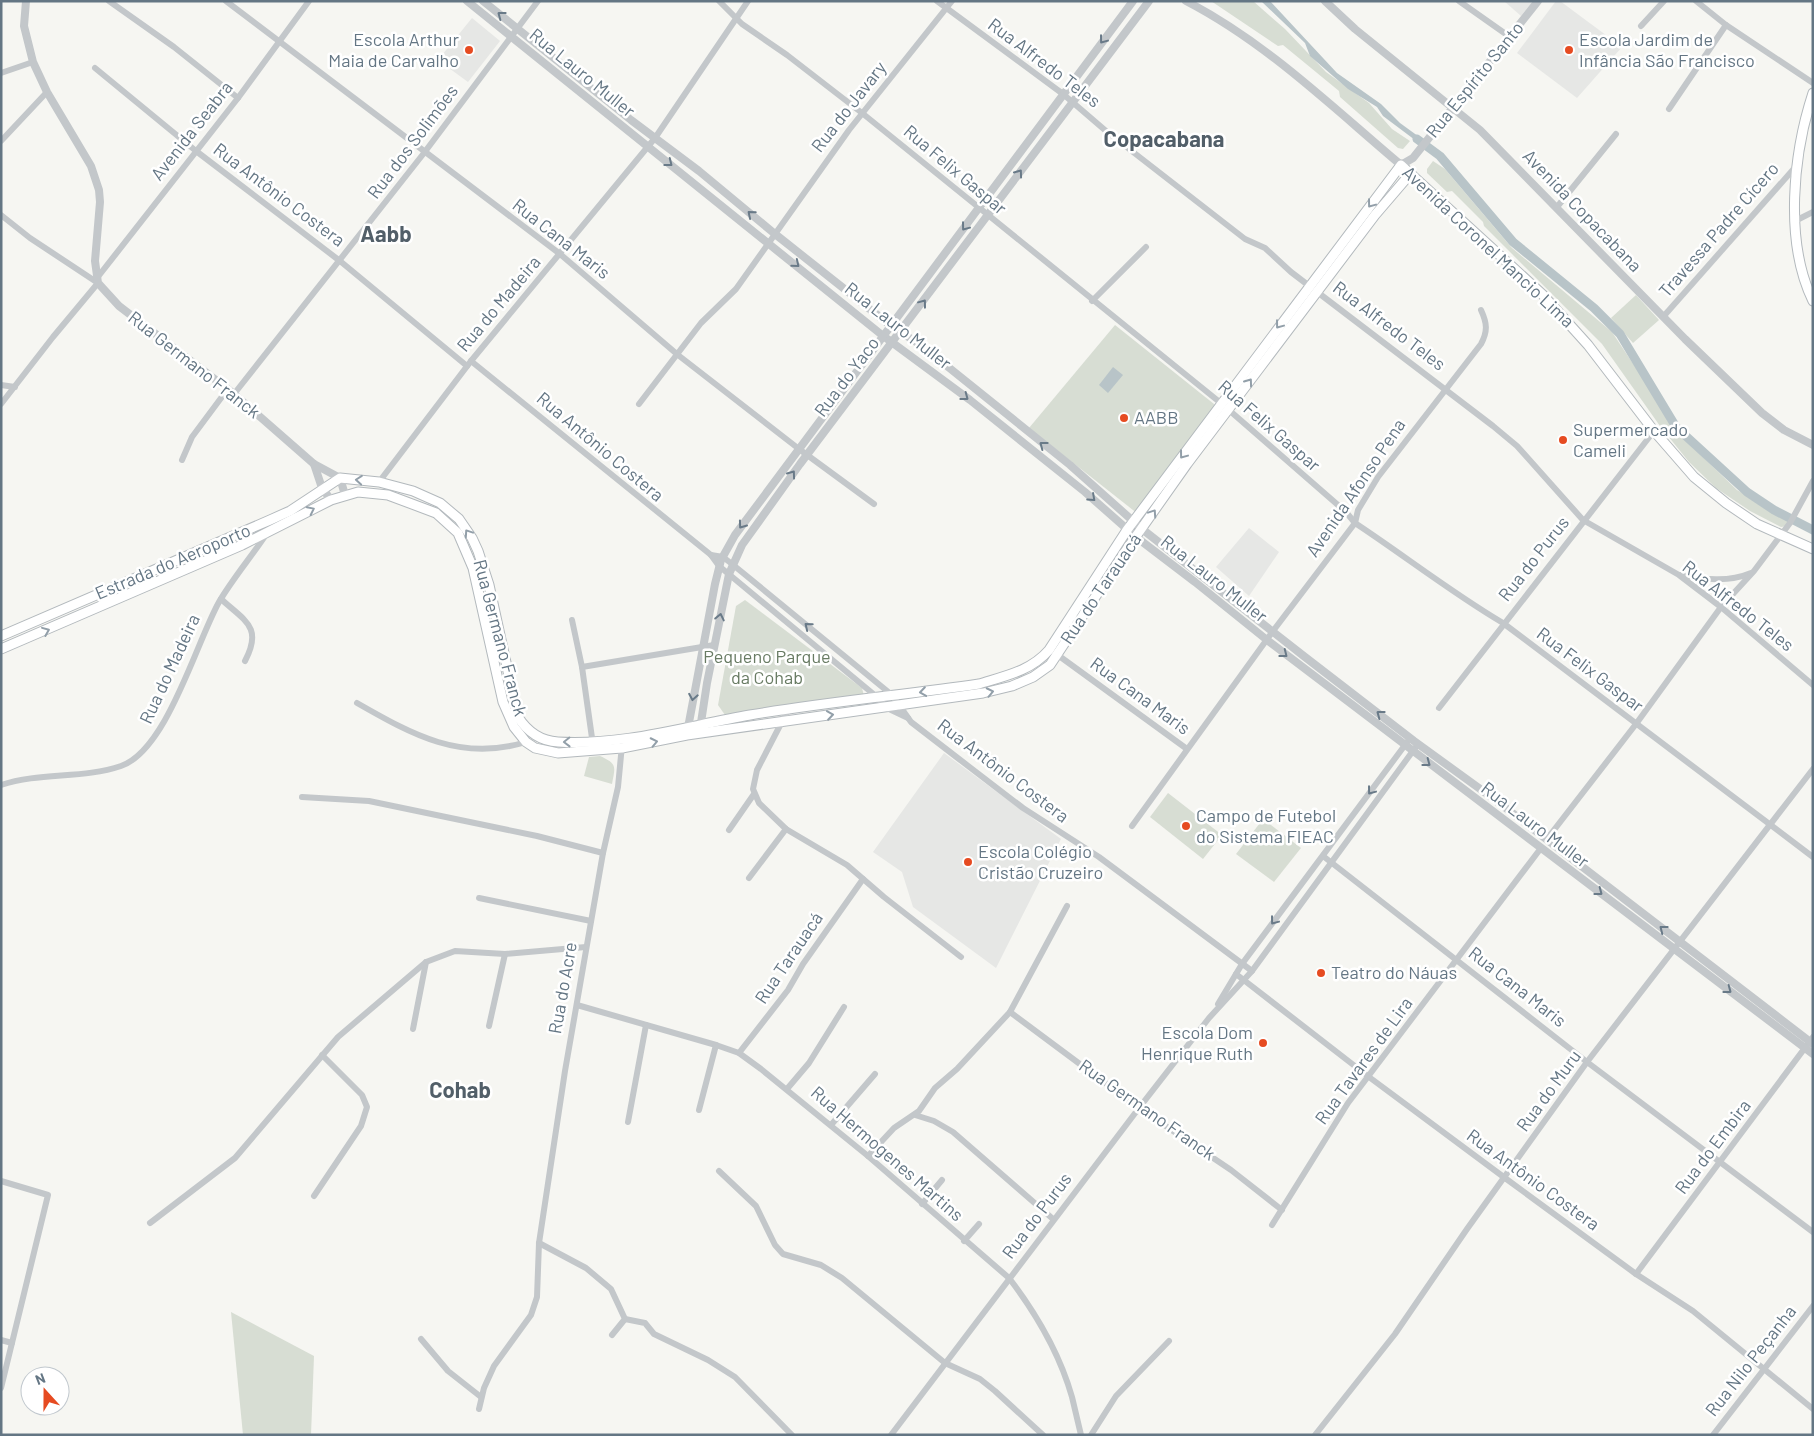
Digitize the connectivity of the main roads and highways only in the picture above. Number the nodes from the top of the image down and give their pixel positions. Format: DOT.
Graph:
graph roads {
  1 [pos="1813,92"];
  2 [pos="1810,109"];
  3 [pos="1401,165"];
  4 [pos="1410,173"];
  5 [pos="1309,286"];
  6 [pos="1318,291"];
  7 [pos="1813,301"];
  8 [pos="1225,407"];
  9 [pos="340,478"];
  10 [pos="331,500"];
  11 [pos="291,515"];
  12 [pos="1813,549"];
  13 [pos="1100,570"];
  14 [pos="1109,576"];
  15 [pos="492,605"];
  16 [pos="481,607"];
  17 [pos="1,636"];
  18 [pos="1,649"];
  19 [pos="1054,652"];
  20 [pos="788,710"];
  21 [pos="782,722"];
  22 [pos="688,730"];
  23 [pos="622,744"];
  1 -- 2 [label="main road"];
  2 -- 7 [label="main road"];
  3 -- 4 [label="main road, Avenida Coronel Mancio Lima"];
  3 -- 5 [label="main road, Rua Espírito Santo, one-way"];
  4 -- 6 [label="main road, Rua Espírito Santo"];
  4 -- 12 [label="main road, Avenida Coronel Mancio Lima"];
  5 -- 8 [label="main road, Rua do Tarauacá, one-way"];
  8 -- 6 [label="main road, Rua do Tarauacá, one-way"];
  8 -- 13 [label="main road, Rua do Tarauacá, one-way"];
  14 -- 8 [label="main road, Rua do Tarauacá, one-way"];
  9 -- 11 [label="main road, Estrada do Aeroporto"];
  15 -- 9 [label="main road, Rua Germano Franck, one-way"];
  11 -- 10 [label="main road, Estrada do Aeroporto, one-way"];
  10 -- 16 [label="main road, Rua Germano Franck"];
  11 -- 17 [label="main road, Estrada do Aeroporto"];
  18 -- 11 [label="main road, Estrada do Aeroporto, one-way"];
  13 -- 14 [label="main road"];
  13 -- 19 [label="main road, Rua do Tarauacá"];
  14 -- 19 [label="main road, Rua do Tarauacá"];
  15 -- 16 [label="main road"];
  23 -- 15 [label="main road, Rua Germano Franck, one-way"];
  16 -- 23 [label="main road, Rua Germano Franck"];
  19 -- 20 [label="main road, Rua do Tarauacá, one-way"];
  21 -- 19 [label="main road, Rua do Tarauacá, one-way"];
  20 -- 22 [label="main road, Rua Germano Franck"];
  21 -- 22 [label="main road, Rua Germano Franck"];
  22 -- 23 [label="main road, Rua Germano Franck"];
}
